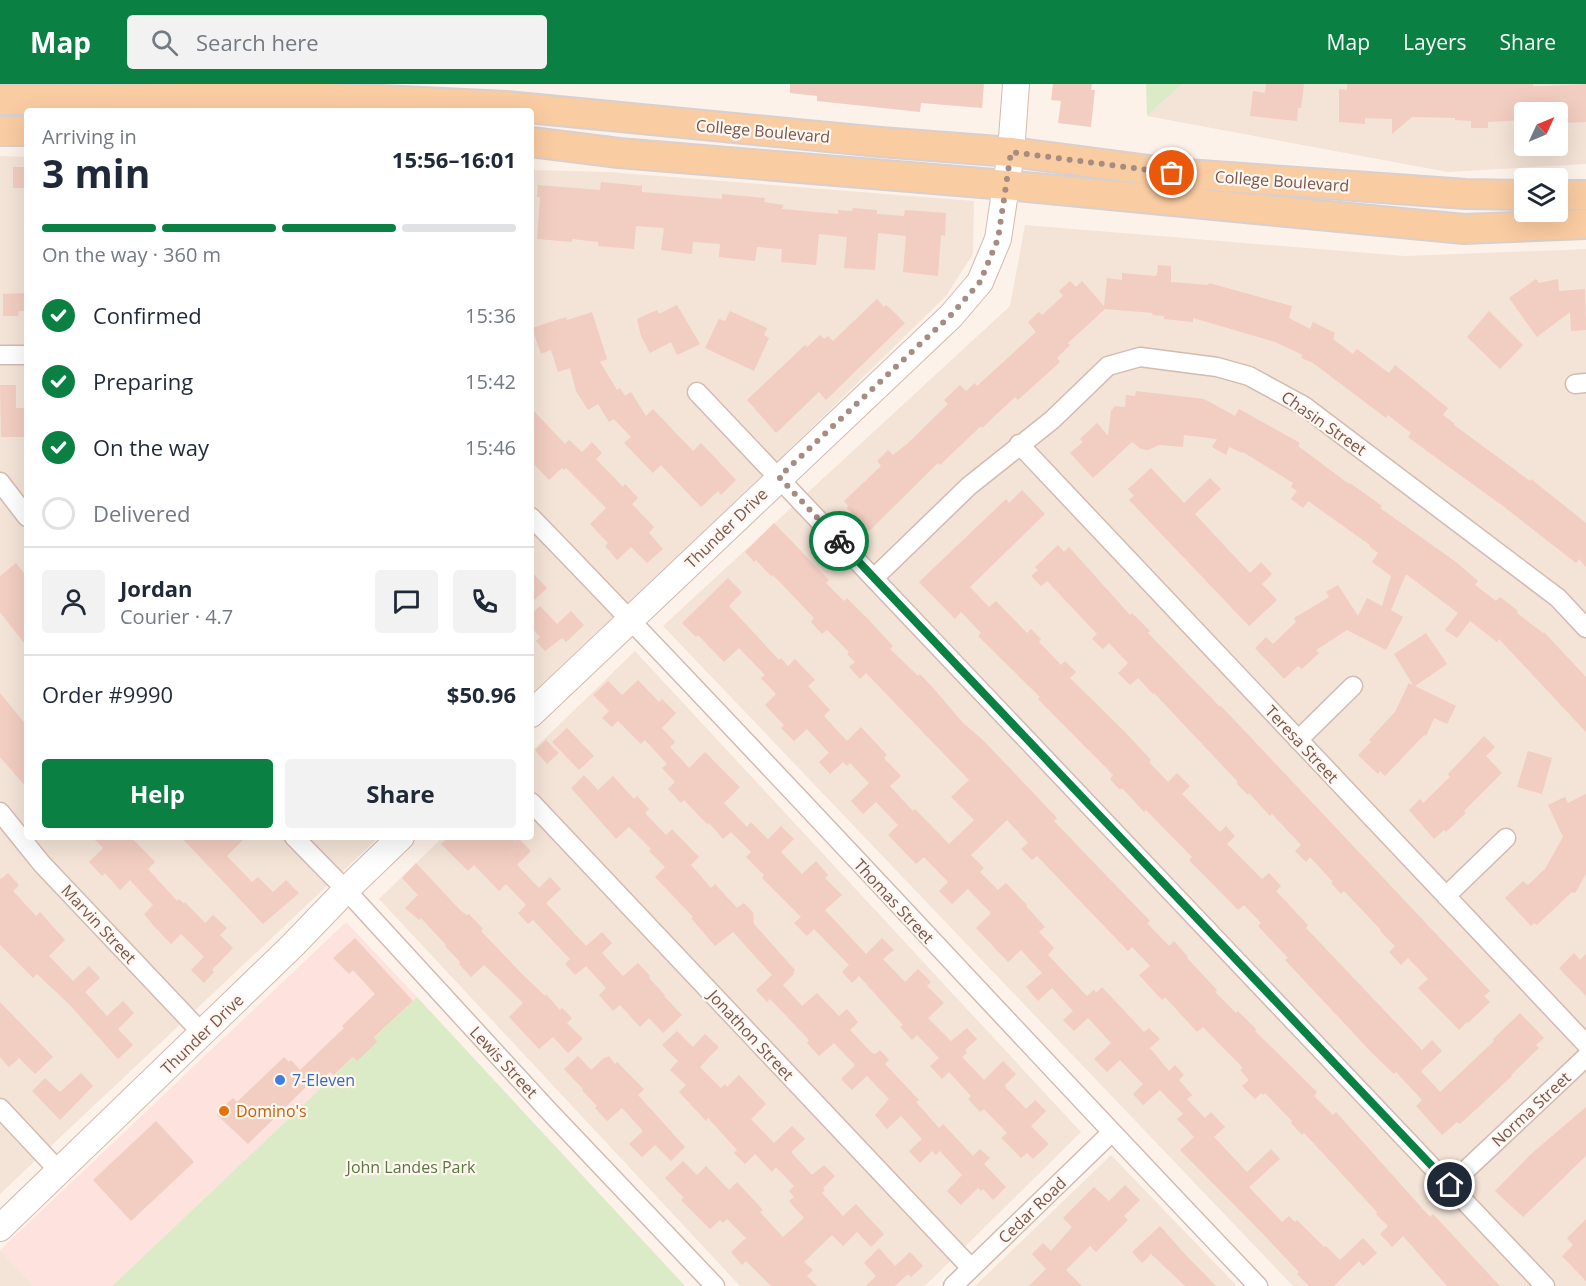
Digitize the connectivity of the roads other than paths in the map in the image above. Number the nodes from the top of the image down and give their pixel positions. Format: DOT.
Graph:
graph roads {
  1 [pos="1016,84"];
  2 [pos="0,100"];
  3 [pos="510,108"];
  4 [pos="534,110"];
  5 [pos="24,131"];
  6 [pos="0,132"];
  7 [pos="534,142"];
  8 [pos="1011,152"];
  9 [pos="1006,185"];
  10 [pos="1514,195"];
  11 [pos="1568,195"];
  12 [pos="1586,195"];
  13 [pos="1586,224"];
  14 [pos="0,355"];
  15 [pos="24,356"];
  16 [pos="697,392"];
  17 [pos="1019,444"];
  18 [pos="779,477"];
  19 [pos="0,482"];
  20 [pos="24,513"];
  21 [pos="534,520"];
  22 [pos="874,578"];
  23 [pos="631,620"];
  24 [pos="1586,628"];
  25 [pos="1353,686"];
  26 [pos="534,711"];
  27 [pos="1298,740"];
  28 [pos="534,805"];
  29 [pos="0,812"];
  30 [pos="1506,838"];
  31 [pos="297,840"];
  32 [pos="398,840"];
  33 [pos="346,890"];
  34 [pos="1446,896"];
  35 [pos="202,1033"];
  36 [pos="1586,1044"];
  37 [pos="1586,1057"];
  38 [pos="0,1108"];
  39 [pos="1111,1133"];
  40 [pos="59,1171"];
  41 [pos="1450,1185"];
  42 [pos="0,1228"];
  43 [pos="971,1268"];
  44 [pos="715,1286"];
  45 [pos="953,1286"];
  46 [pos="1258,1286"];
  47 [pos="1545,1286"];
  1 -- 8 [label="street, Thunder Drive"];
  2 -- 3 [label="main road, College Boulevard"];
  4 -- 8 [label="main road, College Boulevard"];
  5 -- 6 [label="main road"];
  7 -- 9 [label="main road, College Boulevard"];
  8 -- 9 [label="street, Thunder Drive"];
  8 -- 10 [label="main road, College Boulevard"];
  9 -- 13 [label="main road, College Boulevard"];
  9 -- 18 [label="street, Thunder Drive"];
  11 -- 12 [label="main road"];
  14 -- 15 [label="street"];
  16 -- 18 [label="street"];
  17 -- 22 [label="street, Chasin Street"];
  17 -- 24 [label="street, Chasin Street"];
  17 -- 27 [label="street, Teresa Street"];
  18 -- 22 [label="street"];
  18 -- 23 [label="street, Thunder Drive"];
  19 -- 20 [label="street"];
  21 -- 23 [label="street, Thomas Street"];
  22 -- 41 [label="street"];
  23 -- 26 [label="street, Thunder Drive"];
  23 -- 39 [label="street, Thomas Street"];
  25 -- 27 [label="street"];
  27 -- 34 [label="street, Teresa Street"];
  28 -- 43 [label="street, Jonathon Street"];
  29 -- 35 [label="street, Marvin Street"];
  30 -- 34 [label="street"];
  31 -- 33 [label="street, Lewis Street"];
  32 -- 33 [label="street, Thunder Drive"];
  33 -- 35 [label="street, Thunder Drive"];
  33 -- 44 [label="street, Lewis Street"];
  34 -- 36 [label="street, Teresa Street"];
  35 -- 40 [label="street, Thunder Drive"];
  37 -- 41 [label="street, Norma Street"];
  38 -- 40 [label="street"];
  39 -- 43 [label="street, Cedar Road"];
  39 -- 46 [label="street, Thomas Street"];
  40 -- 42 [label="street, Thunder Drive"];
  41 -- 47 [label="street"];
  43 -- 45 [label="street, Cedar Road"];
}
